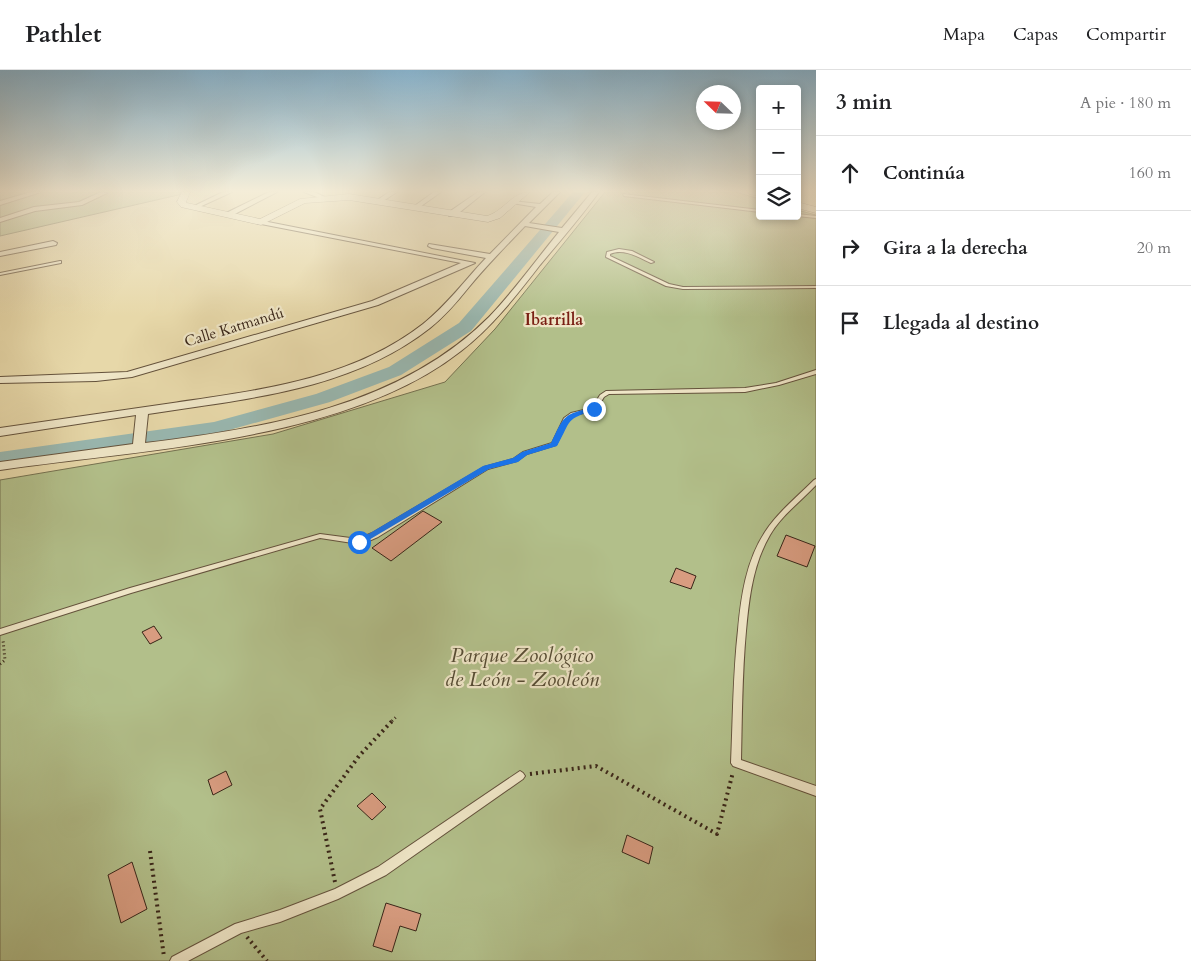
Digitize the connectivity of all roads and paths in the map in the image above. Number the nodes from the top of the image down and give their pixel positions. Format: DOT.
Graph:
graph roads {
  1 [pos="319,234"];
  2 [pos="359,234"];
  3 [pos="514,234"];
  4 [pos="559,234"];
  5 [pos="54,243"];
  6 [pos="0,254"];
  7 [pos="493,257"];
  8 [pos="60,262"];
  9 [pos="652,262"];
  10 [pos="469,263"];
  11 [pos="484,266"];
  12 [pos="0,274"];
  13 [pos="816,287"];
  14 [pos="816,372"];
  15 [pos="0,380"];
  16 [pos="142,413"];
  17 [pos="0,432"];
  18 [pos="140,443"];
  19 [pos="0,466"];
  20 [pos="816,480"];
  21 [pos="1,632"];
  22 [pos="0,664"];
  23 [pos="396,717"];
  24 [pos="736,763"];
  25 [pos="520,776"];
  26 [pos="816,790"];
  27 [pos="150,851"];
  28 [pos="338,893"];
  29 [pos="239,928"];
  30 [pos="164,961"];
  31 [pos="176,961"];
  32 [pos="267,961"];
  1 -- 10 [label="street"];
  2 -- 7 [label="street"];
  3 -- 7 [label="street"];
  4 -- 18 [label="street"];
  5 -- 6 [label="street"];
  7 -- 11 [label="street"];
  8 -- 12 [label="lane"];
  9 -- 13 [label="lane"];
  10 -- 11 [label="street"];
  10 -- 15 [label="street, Calle Katmandú"];
  11 -- 16 [label="street"];
  14 -- 21 [label="lane"];
  16 -- 17 [label="street"];
  16 -- 18 [label="street"];
  18 -- 19 [label="street"];
  20 -- 24 [label="lane"];
  21 -- 22 [label="path"];
  23 -- 28 [label="path"];
  24 -- 25 [label="path"];
  24 -- 26 [label="lane"];
  25 -- 28 [label="lane"];
  27 -- 30 [label="path"];
  28 -- 29 [label="lane"];
  29 -- 31 [label="lane"];
  29 -- 32 [label="path"];
}
